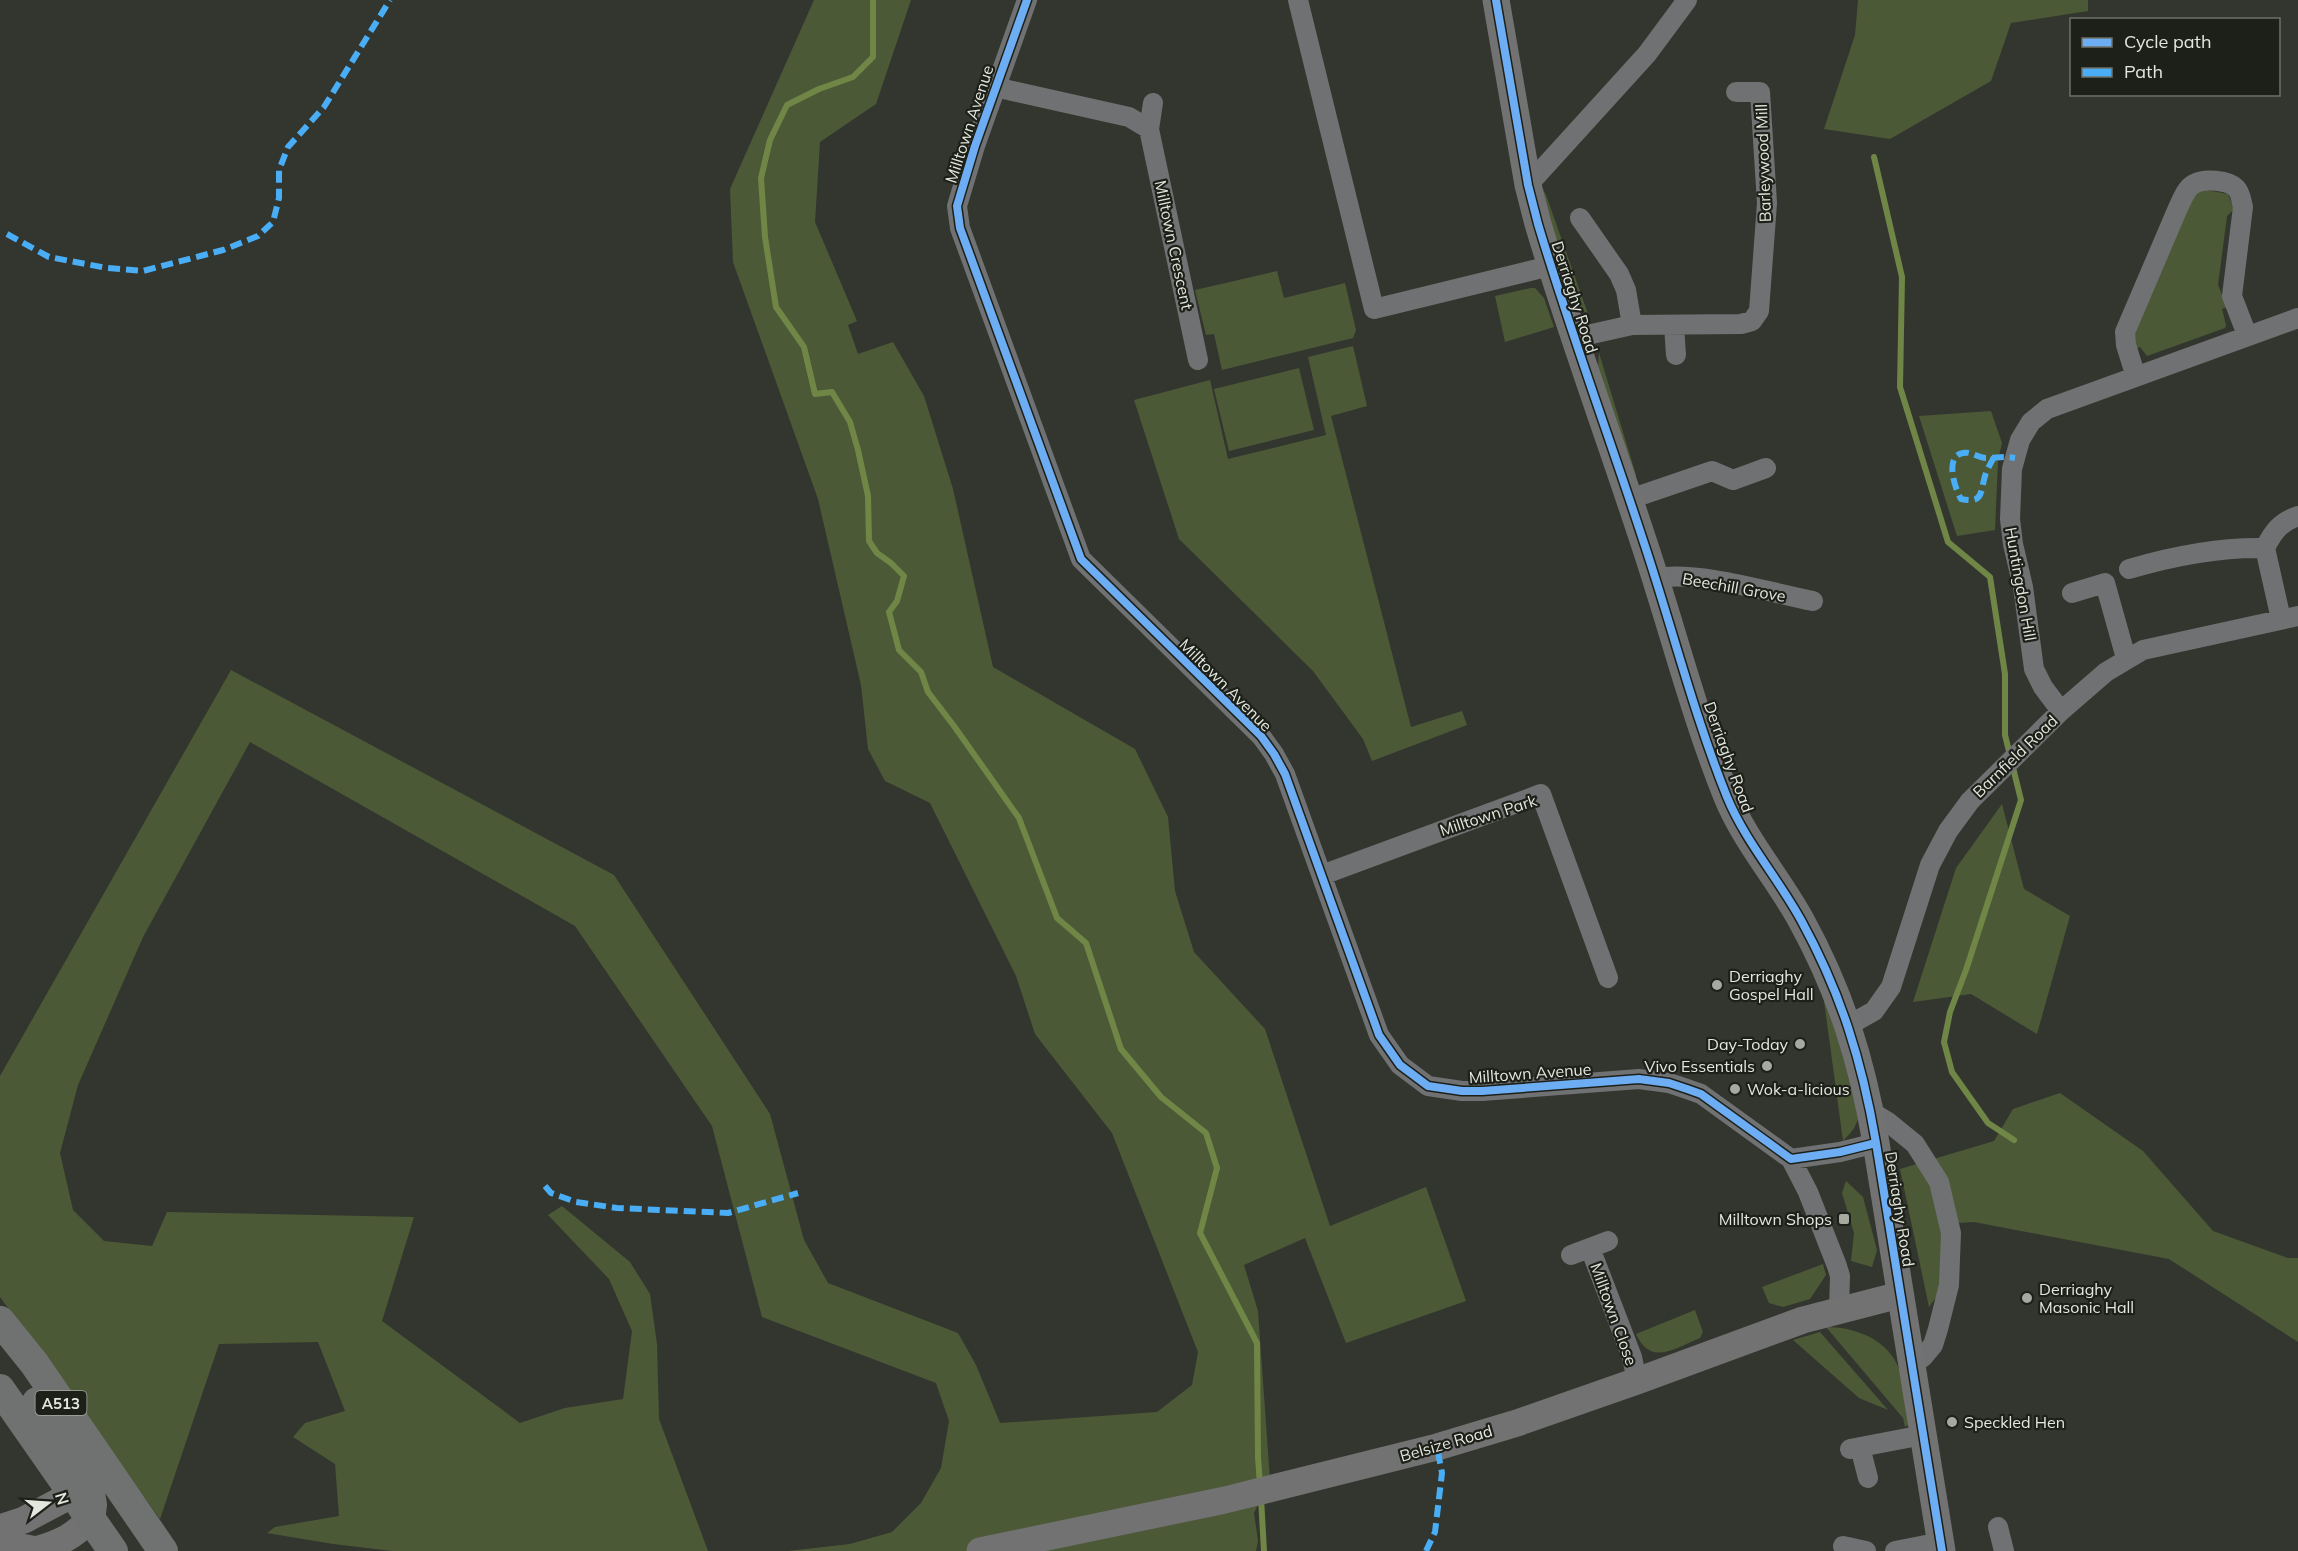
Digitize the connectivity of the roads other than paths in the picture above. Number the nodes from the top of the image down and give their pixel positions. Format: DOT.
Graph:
graph roads {
  1 [pos="1027,0"];
  2 [pos="1298,0"];
  3 [pos="1496,0"];
  4 [pos="1687,0"];
  5 [pos="994,87"];
  6 [pos="1736,92"];
  7 [pos="1153,103"];
  8 [pos="1149,129"];
  9 [pos="1528,185"];
  10 [pos="1580,218"];
  11 [pos="1550,266"];
  12 [pos="2298,318"];
  13 [pos="1632,325"];
  14 [pos="1674,325"];
  15 [pos="2247,335"];
  16 [pos="1574,338"];
  17 [pos="1676,355"];
  18 [pos="1198,360"];
  19 [pos="2136,377"];
  20 [pos="1766,468"];
  21 [pos="1630,499"];
  22 [pos="2298,516"];
  23 [pos="2265,548"];
  24 [pos="2129,569"];
  25 [pos="1656,578"];
  26 [pos="2072,593"];
  27 [pos="1813,601"];
  28 [pos="2290,618"];
  29 [pos="2126,658"];
  30 [pos="2061,711"];
  31 [pos="1322,875"];
  32 [pos="1608,978"];
  33 [pos="1849,1025"];
  34 [pos="1870,1111"];
  35 [pos="1876,1143"];
  36 [pos="1791,1159"];
  37 [pos="1571,1255"];
  38 [pos="1901,1297"];
  39 [pos="1839,1311"];
  40 [pos="0,1321"];
  41 [pos="0,1344"];
  42 [pos="1912,1364"];
  43 [pos="1637,1381"];
  44 [pos="0,1389"];
  45 [pos="1923,1435"];
  46 [pos="1868,1478"];
  47 [pos="119,1487"];
  48 [pos="81,1490"];
  49 [pos="90,1519"];
  50 [pos="1998,1527"];
  51 [pos="0,1528"];
  52 [pos="0,1542"];
  53 [pos="1843,1546"];
  54 [pos="1941,1547"];
  55 [pos="39,1550"];
  56 [pos="1998,1550"];
  57 [pos="114,1551"];
  58 [pos="163,1551"];
  59 [pos="980,1551"];
  60 [pos="1866,1551"];
  61 [pos="1895,1551"];
  1 -- 5 [label="street, Milltown Avenue"];
  2 -- 11 [label="street"];
  3 -- 9 [label="street, Derriaghy Road"];
  4 -- 9 [label="street"];
  5 -- 8 [label="street"];
  5 -- 31 [label="street, Milltown Avenue"];
  6 -- 14 [label="street, Barleywood Mill"];
  7 -- 8 [label="street, Milltown Crescent"];
  8 -- 18 [label="street, Milltown Crescent"];
  9 -- 11 [label="street, Derriaghy Road"];
  10 -- 13 [label="street"];
  11 -- 16 [label="street, Derriaghy Road"];
  12 -- 15 [label="street, Huntingdon Hill"];
  13 -- 14 [label="street, Barleywood Mill"];
  13 -- 16 [label="street, Barleywood Mill"];
  14 -- 17 [label="street"];
  15 -- 19 [label="street, Huntingdon Hill"];
  15 -- 19 [label="street"];
  16 -- 21 [label="street, Derriaghy Road"];
  19 -- 30 [label="street, Huntingdon Hill"];
  20 -- 21 [label="street"];
  21 -- 25 [label="street, Derriaghy Road"];
  22 -- 23 [label="street"];
  23 -- 24 [label="street"];
  23 -- 28 [label="street"];
  25 -- 27 [label="street, Beechill Grove"];
  25 -- 33 [label="street, Derriaghy Road"];
  26 -- 29 [label="street"];
  28 -- 29 [label="street, Barnfield Road"];
  29 -- 30 [label="street, Barnfield Road"];
  30 -- 33 [label="street, Barnfield Road"];
  31 -- 32 [label="street, Milltown Park"];
  31 -- 36 [label="street, Milltown Avenue"];
  33 -- 34 [label="street, Derriaghy Road"];
  34 -- 35 [label="street, Derriaghy Road"];
  34 -- 42 [label="street, Derriaghy Road"];
  35 -- 36 [label="street"];
  35 -- 38 [label="street, Derriaghy Road"];
  36 -- 39 [label="street, Milltown Avenue"];
  37 -- 43 [label="street, Milltown Close"];
  38 -- 39 [label="street, Belsize Road"];
  38 -- 42 [label="street, Derriaghy Road"];
  39 -- 43 [label="street, Belsize Road"];
  40 -- 47 [label="main road, A513"];
  41 -- 48 [label="main road, A513"];
  42 -- 45 [label="street, Derriaghy Road"];
  43 -- 59 [label="street, Belsize Road"];
  44 -- 48 [label="main road, A513"];
  45 -- 46 [label="street"];
  45 -- 54 [label="street, Derriaghy Road"];
  47 -- 48 [label="street"];
  47 -- 58 [label="main road, A513"];
  48 -- 49 [label="main road, A513"];
  48 -- 51 [label="street"];
  49 -- 55 [label="street"];
  49 -- 57 [label="main road, A513"];
  50 -- 56 [label="street"];
  52 -- 55 [label="street"];
  53 -- 60 [label="street"];
  54 -- 61 [label="street"];
}
